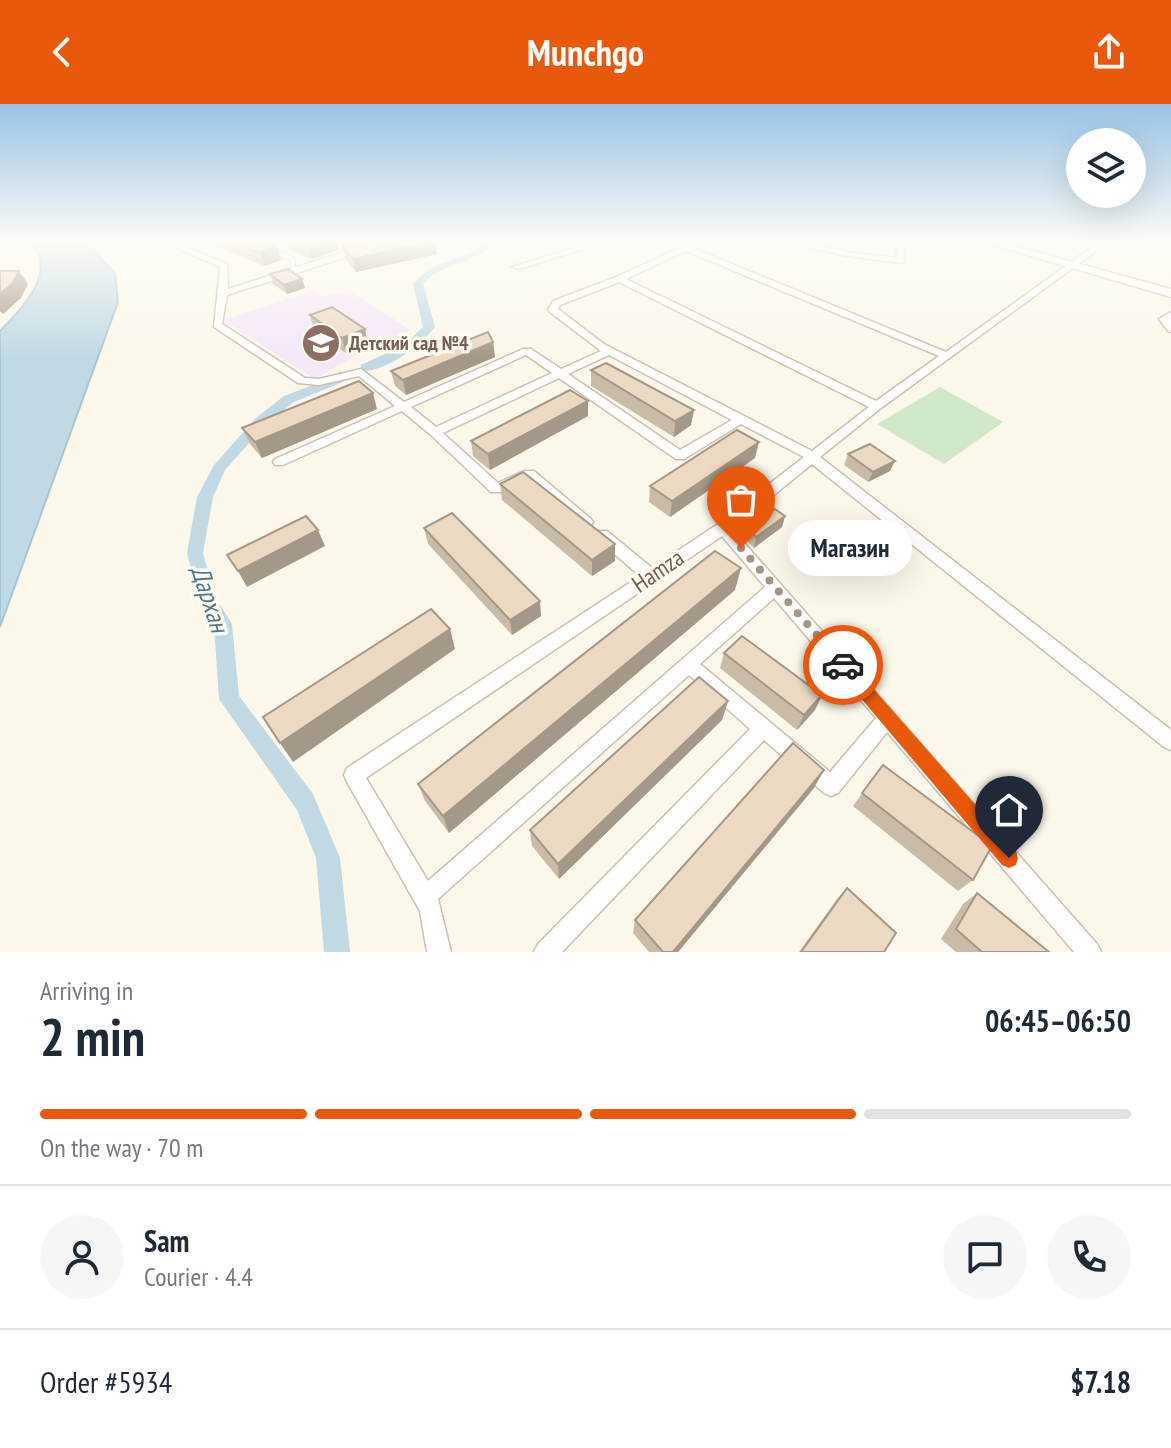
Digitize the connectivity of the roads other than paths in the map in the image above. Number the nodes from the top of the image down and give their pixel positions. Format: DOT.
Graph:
graph roads {
  1 [pos="223,280"];
  2 [pos="265,280"];
  3 [pos="617,280"];
  4 [pos="620,280"];
  5 [pos="762,280"];
  6 [pos="1051,280"];
  7 [pos="1133,280"];
  8 [pos="1169,289"];
  9 [pos="223,293"];
  10 [pos="1171,315"];
  11 [pos="1171,329"];
  12 [pos="608,350"];
  13 [pos="945,355"];
  14 [pos="559,373"];
  15 [pos="403,405"];
  16 [pos="877,406"];
  17 [pos="742,419"];
  18 [pos="435,432"];
  19 [pos="811,456"];
  20 [pos="279,462"];
  21 [pos="723,528"];
  22 [pos="651,576"];
  23 [pos="775,588"];
  24 [pos="689,665"];
  25 [pos="888,717"];
  26 [pos="763,728"];
  27 [pos="1168,736"];
  28 [pos="434,890"];
  29 [pos="439,952"];
  30 [pos="546,952"];
  31 [pos="1089,952"];
  1 -- 9 [label="street"];
  2 -- 9 [label="street"];
  3 -- 12 [label="street"];
  4 -- 16 [label="street"];
  5 -- 13 [label="street"];
  6 -- 13 [label="street, Hamza"];
  7 -- 8 [label="main road"];
  9 -- 15 [label="street"];
  10 -- 11 [label="street"];
  12 -- 14 [label="street"];
  12 -- 17 [label="street"];
  13 -- 16 [label="street, Hamza"];
  14 -- 15 [label="street"];
  14 -- 17 [label="street"];
  14 -- 18 [label="street"];
  15 -- 18 [label="street"];
  15 -- 20 [label="street"];
  16 -- 19 [label="street, Hamza"];
  17 -- 19 [label="street"];
  18 -- 22 [label="street"];
  19 -- 21 [label="street, Hamza"];
  19 -- 27 [label="street"];
  21 -- 22 [label="street, Hamza"];
  21 -- 23 [label="street"];
  22 -- 29 [label="street, Hamza"];
  23 -- 24 [label="street"];
  23 -- 25 [label="street"];
  24 -- 26 [label="street"];
  24 -- 28 [label="street"];
  25 -- 26 [label="street"];
  25 -- 31 [label="street"];
  26 -- 30 [label="street"];
}
